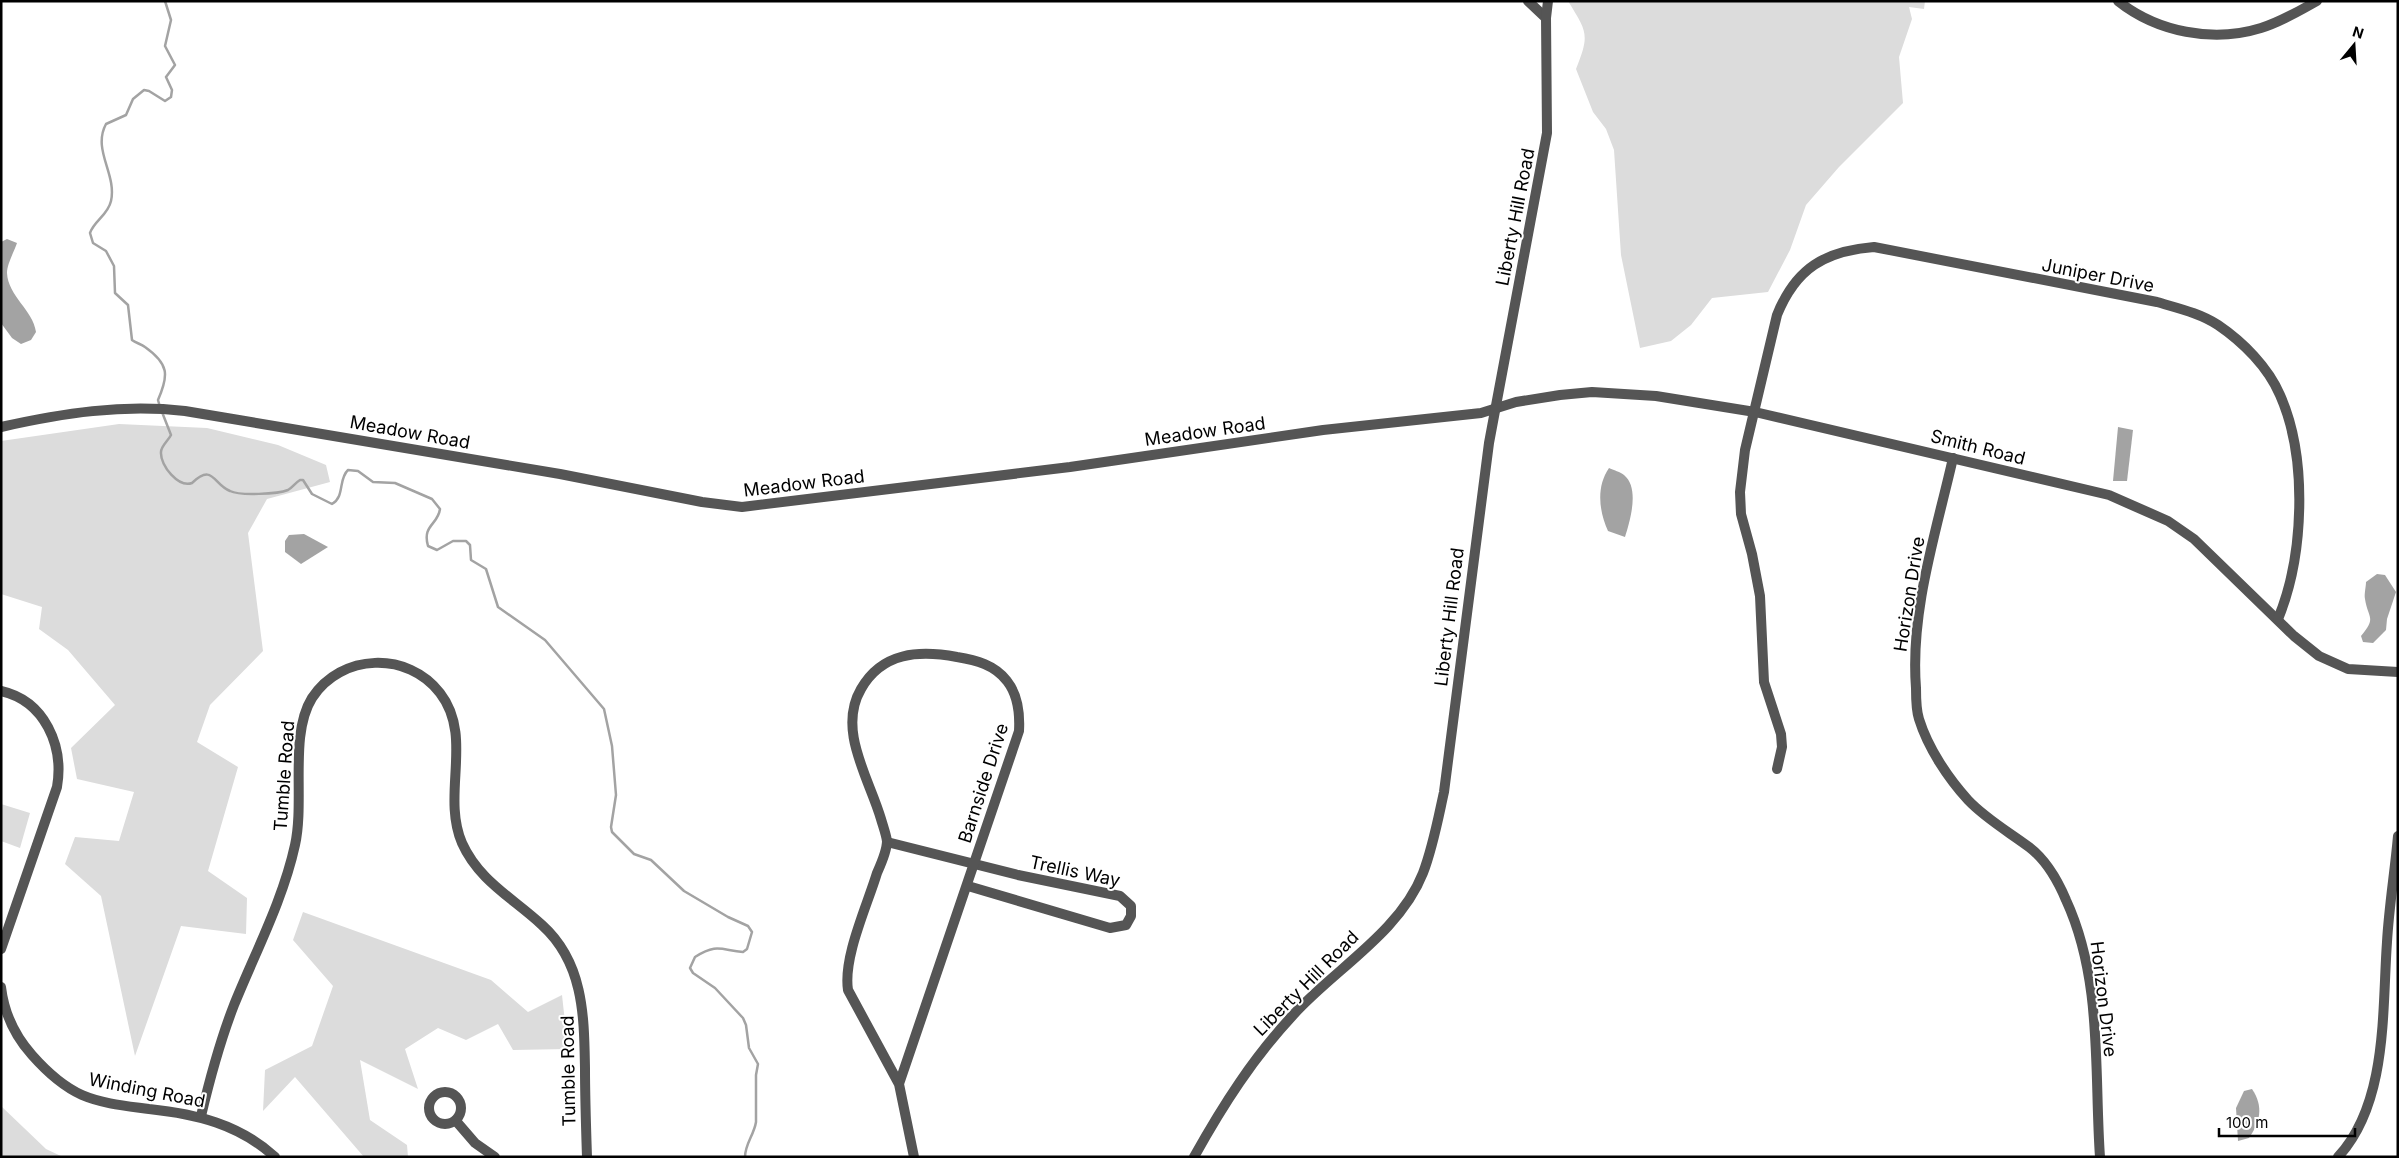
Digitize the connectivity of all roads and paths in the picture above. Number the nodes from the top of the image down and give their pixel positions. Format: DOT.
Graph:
graph roads {
  1 [pos="1528,1"];
  2 [pos="1548,1"];
  3 [pos="2118,1"];
  4 [pos="2317,1"];
  5 [pos="1546,18"];
  6 [pos="1496,410"];
  7 [pos="1755,412"];
  8 [pos="1,427"];
  9 [pos="1953,458"];
  10 [pos="2278,619"];
  11 [pos="2398,672"];
  12 [pos="1,691"];
  13 [pos="1777,770"];
  14 [pos="2398,836"];
  15 [pos="887,842"];
  16 [pos="974,864"];
  17 [pos="968,886"];
  18 [pos="1,949"];
  19 [pos="1,987"];
  20 [pos="899,1084"];
  21 [pos="201,1116"];
  22 [pos="456,1120"];
  23 [pos="2343,1155"];
  24 [pos="275,1157"];
  25 [pos="495,1157"];
  26 [pos="587,1157"];
  27 [pos="914,1157"];
  28 [pos="1194,1157"];
  29 [pos="2100,1157"];
  1 -- 5 [label="street"];
  2 -- 5 [label="street, Liberty Hill Road"];
  3 -- 4 [label="street"];
  5 -- 6 [label="street, Liberty Hill Road"];
  6 -- 7 [label="street, Smith Road"];
  6 -- 8 [label="street, Meadow Road"];
  6 -- 28 [label="street, Liberty Hill Road"];
  7 -- 9 [label="street, Smith Road"];
  7 -- 10 [label="street, Juniper Drive"];
  7 -- 13 [label="street, Juniper Drive"];
  9 -- 10 [label="street, Smith Road"];
  9 -- 29 [label="street, Horizon Drive"];
  10 -- 11 [label="street, Smith Road"];
  12 -- 18 [label="street"];
  14 -- 23 [label="street"];
  15 -- 16 [label="street, Trellis Way"];
  15 -- 16 [label="street, Barnside Drive"];
  15 -- 20 [label="street"];
  16 -- 17 [label="street, Barnside Drive"];
  16 -- 17 [label="street, Trellis Way"];
  17 -- 20 [label="street, Barnside Drive"];
  19 -- 21 [label="street, Winding Road"];
  20 -- 27 [label="street"];
  21 -- 24 [label="street, Winding Road"];
  21 -- 26 [label="street, Tumble Road"];
  22 -- 25 [label="street"];
}
